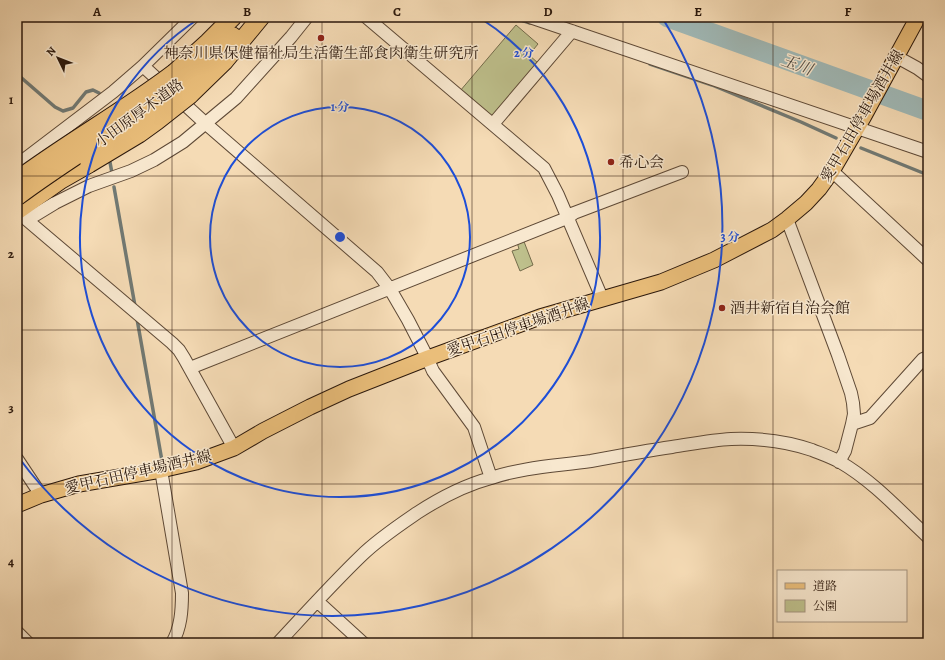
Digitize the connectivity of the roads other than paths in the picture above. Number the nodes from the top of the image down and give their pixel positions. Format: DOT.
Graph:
graph roads {
  1 [pos="193,17"];
  2 [pos="233,17"];
  3 [pos="252,17"];
  4 [pos="261,17"];
  5 [pos="307,17"];
  6 [pos="366,17"];
  7 [pos="530,17"];
  8 [pos="918,17"];
  9 [pos="572,31"];
  10 [pos="896,59"];
  11 [pos="143,66"];
  12 [pos="928,76"];
  13 [pos="182,83"];
  14 [pos="205,123"];
  15 [pos="861,123"];
  16 [pos="492,124"];
  17 [pos="928,152"];
  18 [pos="17,165"];
  19 [pos="832,171"];
  20 [pos="682,172"];
  21 [pos="17,180"];
  22 [pos="17,197"];
  23 [pos="17,211"];
  24 [pos="568,218"];
  25 [pos="787,219"];
  26 [pos="928,260"];
  27 [pos="390,289"];
  28 [pos="602,298"];
  29 [pos="928,356"];
  30 [pos="428,358"];
  31 [pos="190,368"];
  32 [pos="852,424"];
  33 [pos="234,448"];
  34 [pos="17,459"];
  35 [pos="839,462"];
  36 [pos="161,470"];
  37 [pos="491,478"];
  38 [pos="41,495"];
  39 [pos="17,505"];
  40 [pos="928,537"];
  41 [pos="317,601"];
  42 [pos="17,632"];
  43 [pos="28,643"];
  44 [pos="172,643"];
  45 [pos="278,643"];
  46 [pos="363,643"];
  1 -- 11 [label="street"];
  2 -- 13 [label="highway, 小田原厚木道路"];
  3 -- 13 [label="highway, 小田原厚木道路"];
  4 -- 13 [label="highway"];
  5 -- 14 [label="street"];
  6 -- 16 [label="street"];
  7 -- 9 [label="street"];
  8 -- 10 [label="main road, 愛甲石田停車場酒井線"];
  9 -- 15 [label="street"];
  9 -- 16 [label="street"];
  10 -- 12 [label="street"];
  10 -- 15 [label="main road, 愛甲石田停車場酒井線"];
  11 -- 14 [label="street"];
  11 -- 18 [label="street"];
  13 -- 21 [label="highway, 小田原厚木道路, bridge"];
  13 -- 22 [label="highway, 小田原厚木道路, bridge"];
  13 -- 23 [label="highway, bridge"];
  14 -- 27 [label="street"];
  14 -- 31 [label="street"];
  15 -- 17 [label="street"];
  15 -- 19 [label="main road, 愛甲石田停車場酒井線"];
  16 -- 24 [label="street"];
  19 -- 25 [label="main road, 愛甲石田停車場酒井線"];
  19 -- 26 [label="street"];
  20 -- 24 [label="street"];
  24 -- 27 [label="street"];
  24 -- 28 [label="street"];
  25 -- 28 [label="main road, 愛甲石田停車場酒井線"];
  25 -- 32 [label="street"];
  27 -- 30 [label="street"];
  27 -- 31 [label="street"];
  28 -- 30 [label="main road, 愛甲石田停車場酒井線"];
  29 -- 32 [label="street"];
  30 -- 33 [label="main road, 愛甲石田停車場酒井線"];
  30 -- 37 [label="street"];
  31 -- 33 [label="street"];
  32 -- 35 [label="street"];
  33 -- 36 [label="main road, 愛甲石田停車場酒井線"];
  34 -- 38 [label="street"];
  35 -- 37 [label="street"];
  35 -- 40 [label="street"];
  36 -- 38 [label="main road, 愛甲石田停車場酒井線"];
  36 -- 44 [label="street"];
  37 -- 41 [label="street"];
  38 -- 39 [label="main road, 愛甲石田停車場酒井線"];
  41 -- 45 [label="street"];
  41 -- 46 [label="street"];
  42 -- 43 [label="street"];
}
